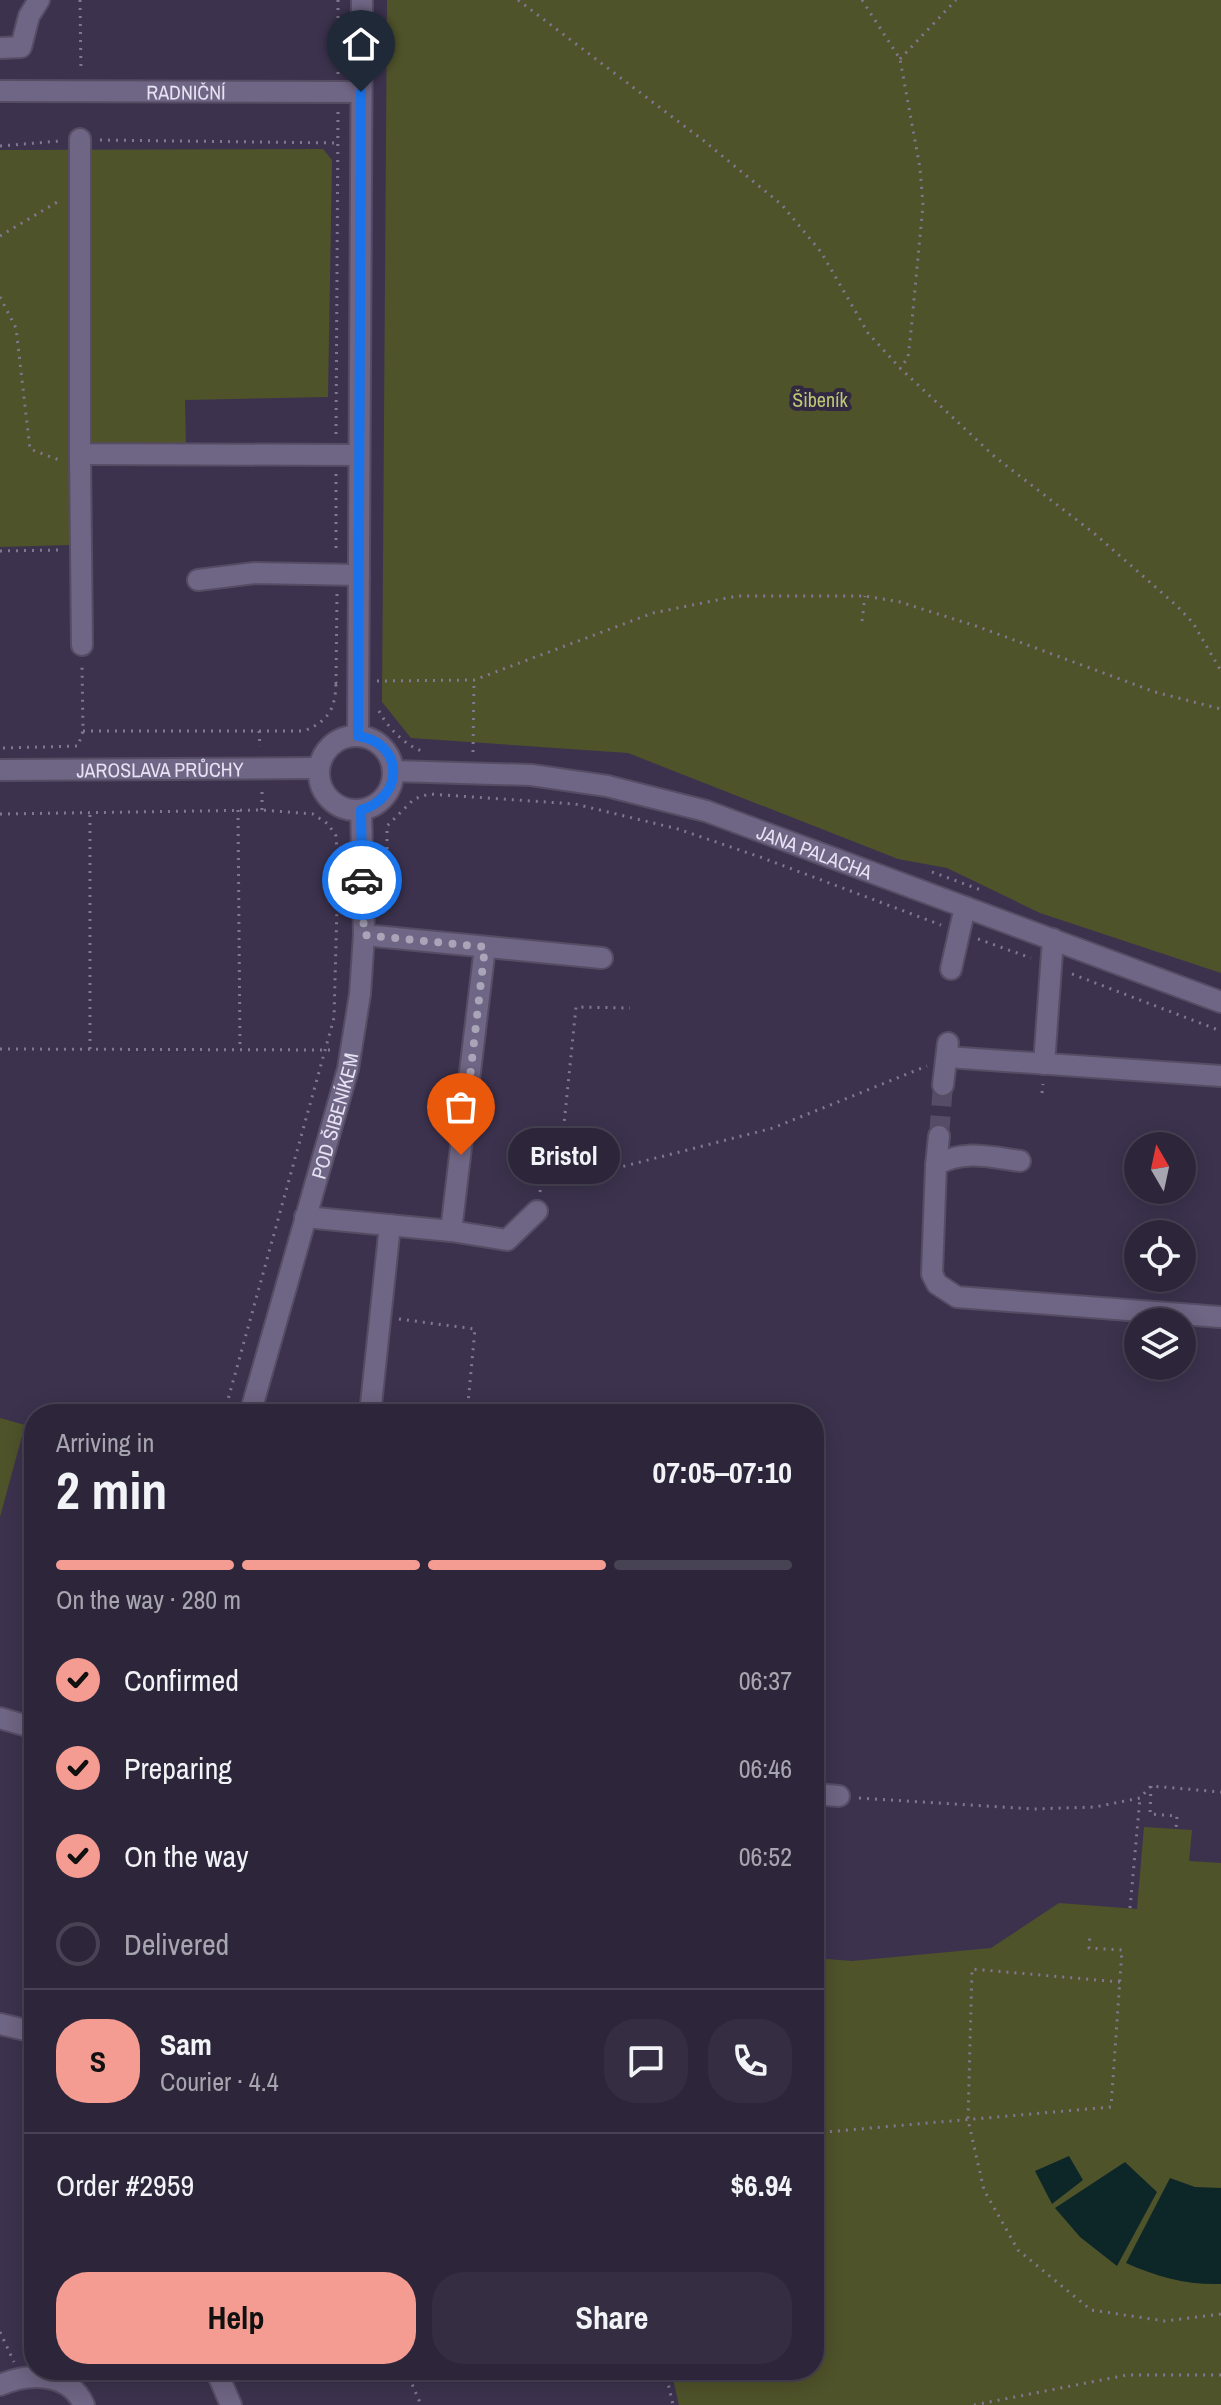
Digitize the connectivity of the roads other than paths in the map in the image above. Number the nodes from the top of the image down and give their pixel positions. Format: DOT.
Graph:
graph roads {
  1 [pos="362,0"];
  2 [pos="29,5"];
  3 [pos="0,48"];
  4 [pos="361,92"];
  5 [pos="4,94"];
  6 [pos="80,139"];
  7 [pos="359,455"];
  8 [pos="80,461"];
  9 [pos="359,575"];
  10 [pos="198,580"];
  11 [pos="82,645"];
  12 [pos="358,736"];
  13 [pos="319,768"];
  14 [pos="0,770"];
  15 [pos="394,771"];
  16 [pos="361,810"];
  17 [pos="965,907"];
  18 [pos="364,935"];
  19 [pos="1053,939"];
  20 [pos="485,947"];
  21 [pos="602,958"];
  22 [pos="951,969"];
  23 [pos="1221,1002"];
  24 [pos="1044,1064"];
  25 [pos="1221,1076"];
  26 [pos="943,1085"];
  27 [pos="939,1136"];
  28 [pos="1020,1161"];
  29 [pos="936,1165"];
  30 [pos="537,1211"];
  31 [pos="305,1217"];
  32 [pos="390,1225"];
  33 [pos="451,1231"];
  34 [pos="1221,1317"];
  35 [pos="253,1404"];
  36 [pos="371,1404"];
  37 [pos="0,1718"];
  38 [pos="24,1725"];
  39 [pos="824,1795"];
  40 [pos="839,1796"];
  41 [pos="0,2024"];
  42 [pos="24,2030"];
  43 [pos="24,2376"];
  44 [pos="58,2380"];
  45 [pos="220,2380"];
  46 [pos="0,2385"];
  47 [pos="84,2405"];
  48 [pos="231,2405"];
  1 -- 4 [label="street"];
  2 -- 3 [label="street"];
  4 -- 5 [label="street, RADNIČNÍ"];
  4 -- 7 [label="street"];
  6 -- 8 [label="street"];
  7 -- 8 [label="street"];
  7 -- 9 [label="street"];
  8 -- 11 [label="street"];
  9 -- 10 [label="street"];
  9 -- 12 [label="street"];
  12 -- 13 [label="street"];
  12 -- 15 [label="street"];
  13 -- 14 [label="street, JAROSLAVA PRŮCHY"];
  13 -- 16 [label="street"];
  15 -- 16 [label="street"];
  15 -- 17 [label="street, JANA PALACHA"];
  16 -- 18 [label="street, POD ŠIBENÍKEM"];
  17 -- 19 [label="street, JANA PALACHA"];
  17 -- 22 [label="street"];
  18 -- 20 [label="street"];
  18 -- 31 [label="street, POD ŠIBENÍKEM"];
  19 -- 23 [label="street, JANA PALACHA"];
  19 -- 24 [label="street"];
  20 -- 21 [label="street"];
  20 -- 33 [label="street"];
  24 -- 25 [label="street"];
  24 -- 26 [label="street"];
  27 -- 29 [label="street"];
  28 -- 29 [label="street"];
  29 -- 34 [label="street"];
  30 -- 33 [label="street"];
  31 -- 32 [label="street"];
  31 -- 35 [label="street, POD ŠIBENÍKEM"];
  32 -- 33 [label="street"];
  32 -- 36 [label="street"];
  37 -- 38 [label="street"];
  39 -- 40 [label="street"];
  41 -- 42 [label="street"];
  43 -- 46 [label="street"];
  44 -- 47 [label="street"];
  45 -- 48 [label="street"];
}
